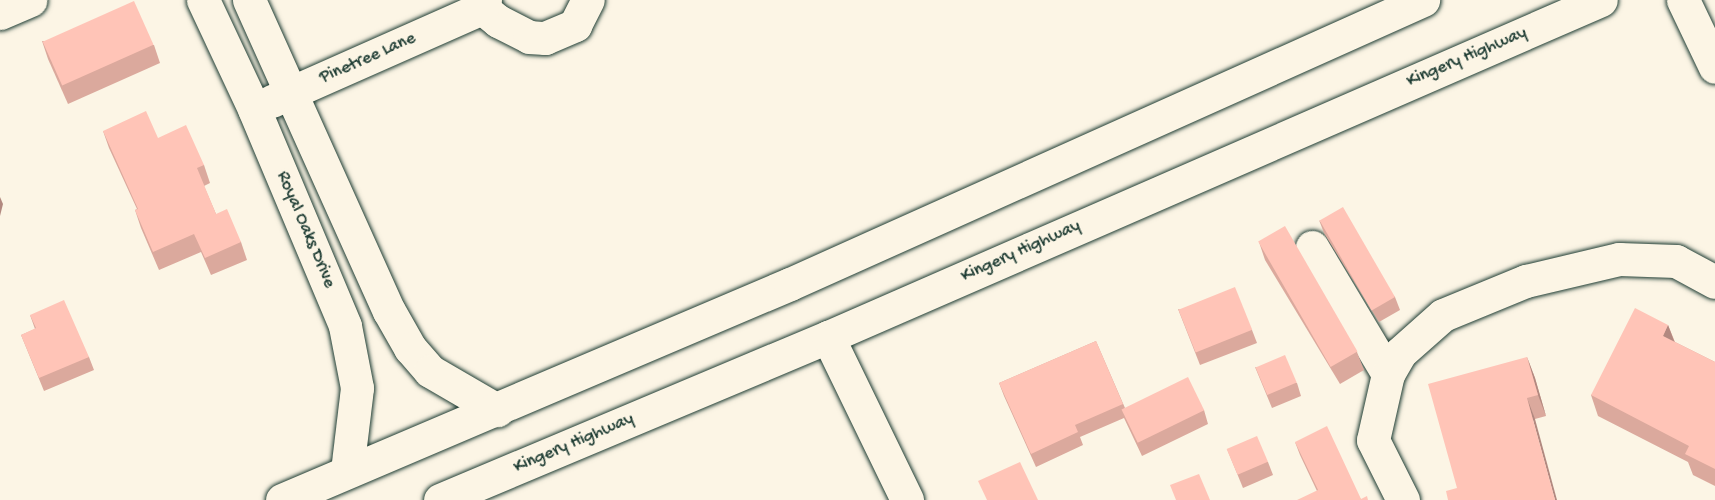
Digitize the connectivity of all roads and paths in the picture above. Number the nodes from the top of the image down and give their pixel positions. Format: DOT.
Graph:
graph roads {
  1 [pos="30,0"];
  2 [pos="203,0"];
  3 [pos="249,0"];
  4 [pos="588,0"];
  5 [pos="1423,0"];
  6 [pos="1600,0"];
  7 [pos="1683,0"];
  8 [pos="484,4"];
  9 [pos="0,13"];
  10 [pos="1715,67"];
  11 [pos="291,93"];
  12 [pos="254,109"];
  13 [pos="1312,247"];
  14 [pos="1715,282"];
  15 [pos="828,338"];
  16 [pos="1388,374"];
  17 [pos="497,410"];
  18 [pos="347,471"];
  19 [pos="282,500"];
  20 [pos="440,500"];
  21 [pos="907,500"];
  22 [pos="1403,500"];
  1 -- 9 [label="main road"];
  2 -- 12 [label="main road, Royal Oaks Drive"];
  3 -- 11 [label="main road"];
  4 -- 8 [label="main road, Pinetree Lane"];
  5 -- 17 [label="main road"];
  6 -- 15 [label="main road, Kingery Highway"];
  7 -- 10 [label="main road"];
  8 -- 11 [label="main road, Pinetree Lane"];
  11 -- 12 [label="main road, Pinetree Lane"];
  11 -- 17 [label="main road"];
  12 -- 18 [label="main road, Royal Oaks Drive"];
  13 -- 16 [label="main road"];
  14 -- 16 [label="main road"];
  15 -- 20 [label="main road, Kingery Highway"];
  15 -- 21 [label="main road"];
  16 -- 22 [label="main road"];
  17 -- 18 [label="main road"];
  18 -- 19 [label="main road"];
}
